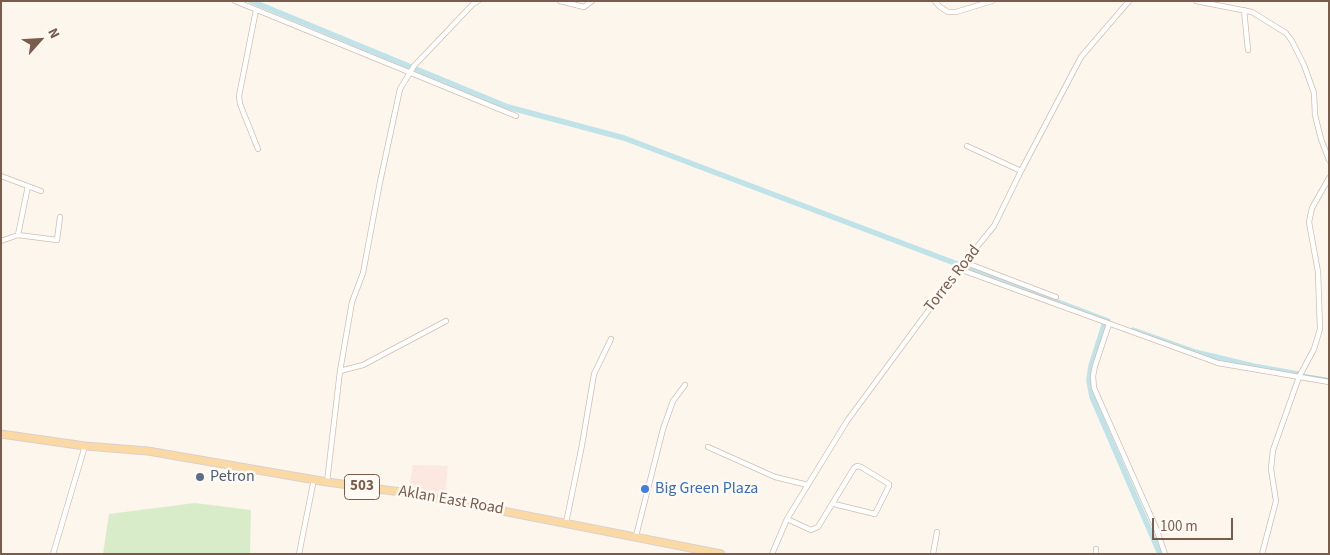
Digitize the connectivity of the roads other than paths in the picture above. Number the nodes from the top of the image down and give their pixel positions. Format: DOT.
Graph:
graph roads {
  1 [pos="235,1"];
  2 [pos="478,1"];
  3 [pos="560,1"];
  4 [pos="592,1"];
  5 [pos="935,1"];
  6 [pos="992,1"];
  7 [pos="1129,1"];
  8 [pos="1196,1"];
  9 [pos="256,10"];
  10 [pos="1244,10"];
  11 [pos="1248,50"];
  12 [pos="410,73"];
  13 [pos="516,116"];
  14 [pos="967,146"];
  15 [pos="258,148"];
  16 [pos="1329,160"];
  17 [pos="1021,171"];
  18 [pos="1,176"];
  19 [pos="1329,178"];
  20 [pos="28,186"];
  21 [pos="41,191"];
  22 [pos="60,217"];
  23 [pos="18,235"];
  24 [pos="1,241"];
  25 [pos="962,265"];
  26 [pos="1056,297"];
  27 [pos="446,321"];
  28 [pos="1109,324"];
  29 [pos="611,339"];
  30 [pos="340,371"];
  31 [pos="1299,377"];
  32 [pos="1329,382"];
  33 [pos="684,385"];
  34 [pos="1,434"];
  35 [pos="85,446"];
  36 [pos="708,447"];
  37 [pos="314,479"];
  38 [pos="327,482"];
  39 [pos="808,485"];
  40 [pos="834,504"];
  41 [pos="787,519"];
  42 [pos="566,522"];
  43 [pos="937,532"];
  44 [pos="636,536"];
  45 [pos="53,554"];
  46 [pos="299,554"];
  47 [pos="721,554"];
  48 [pos="772,554"];
  49 [pos="933,554"];
  50 [pos="1164,554"];
  51 [pos="1262,554"];
  1 -- 9 [label="street"];
  2 -- 12 [label="street"];
  3 -- 4 [label="street"];
  5 -- 6 [label="street"];
  7 -- 17 [label="street, Torres Road"];
  8 -- 10 [label="street"];
  9 -- 12 [label="street"];
  9 -- 15 [label="street"];
  10 -- 11 [label="street"];
  10 -- 16 [label="street"];
  12 -- 13 [label="street"];
  12 -- 30 [label="street"];
  14 -- 17 [label="street"];
  17 -- 25 [label="street, Torres Road"];
  18 -- 20 [label="street"];
  19 -- 31 [label="street"];
  20 -- 21 [label="street"];
  20 -- 23 [label="street"];
  22 -- 23 [label="street"];
  23 -- 24 [label="street"];
  25 -- 26 [label="street"];
  25 -- 28 [label="street"];
  25 -- 39 [label="street, Torres Road"];
  27 -- 30 [label="street"];
  28 -- 31 [label="street"];
  28 -- 50 [label="street"];
  29 -- 42 [label="street"];
  30 -- 38 [label="street"];
  31 -- 32 [label="street"];
  31 -- 51 [label="street"];
  33 -- 44 [label="street"];
  34 -- 35 [label="main road, Aklan East Road / 503"];
  35 -- 37 [label="main road, Aklan East Road / 503"];
  35 -- 45 [label="street"];
  36 -- 39 [label="street"];
  37 -- 38 [label="main road, Aklan East Road / 503"];
  37 -- 46 [label="street"];
  38 -- 42 [label="main road, Aklan East Road / 503"];
  39 -- 41 [label="street, Torres Road"];
  40 -- 40 [label="street"];
  40 -- 41 [label="street"];
  41 -- 48 [label="street, Torres Road"];
  42 -- 44 [label="main road, Aklan East Road / 503"];
  43 -- 49 [label="street"];
  44 -- 47 [label="main road, Aklan East Road / 503"];
}
